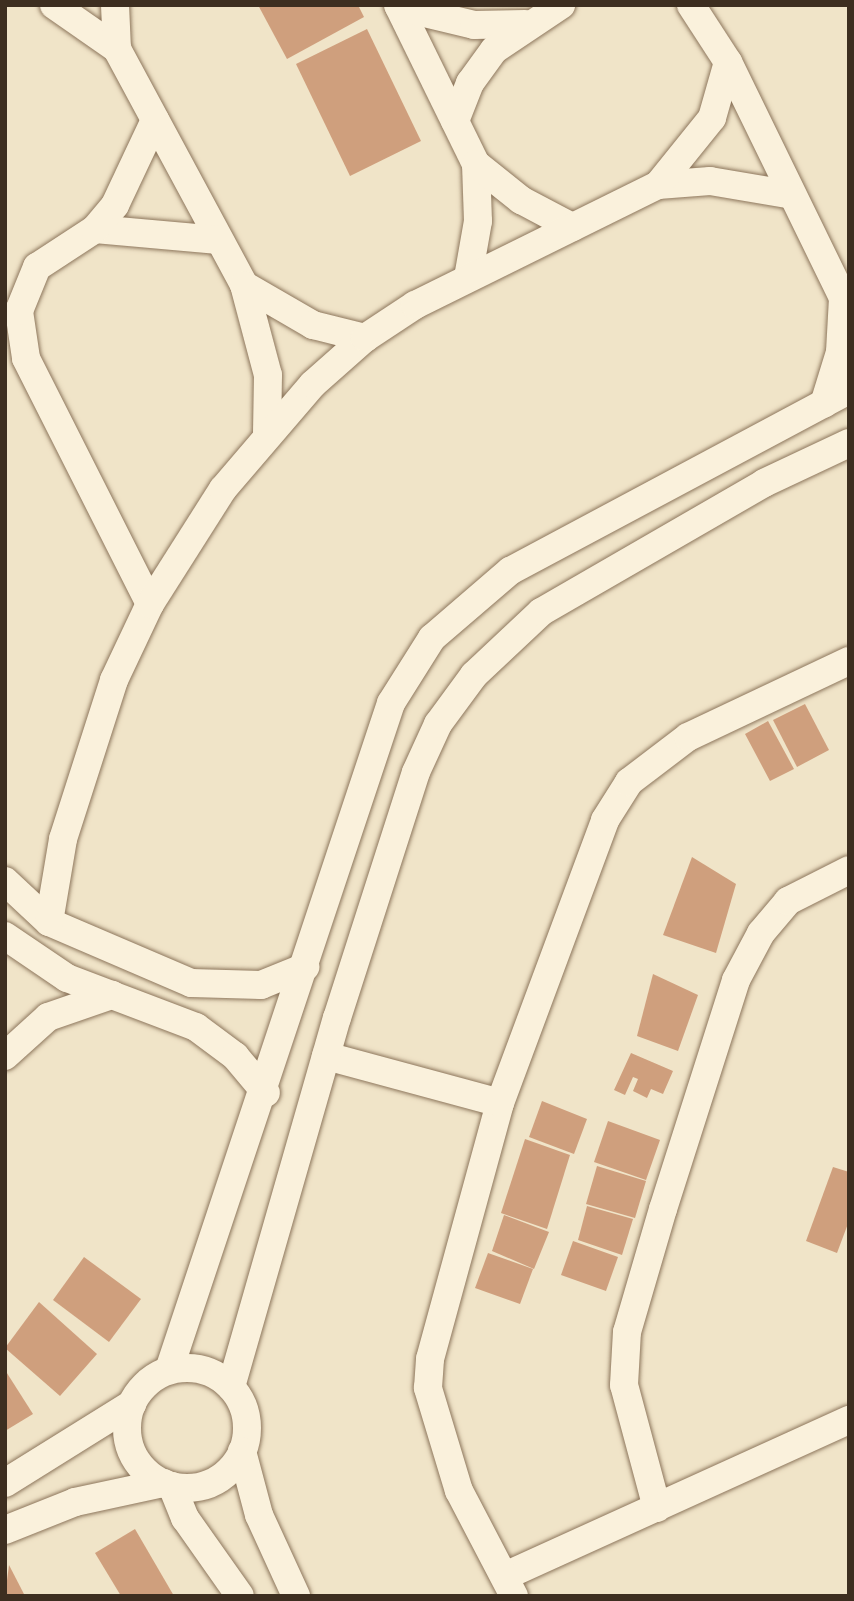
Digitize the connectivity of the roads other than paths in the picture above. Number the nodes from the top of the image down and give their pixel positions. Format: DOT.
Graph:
graph roads {
  1 [pos="54,5"];
  2 [pos="116,5"];
  3 [pos="561,5"];
  4 [pos="691,5"];
  5 [pos="398,6"];
  6 [pos="525,24"];
  7 [pos="117,49"];
  8 [pos="728,62"];
  9 [pos="155,120"];
  10 [pos="455,121"];
  11 [pos="476,163"];
  12 [pos="658,185"];
  13 [pos="788,194"];
  14 [pos="572,227"];
  15 [pos="95,229"];
  16 [pos="219,240"];
  17 [pos="468,278"];
  18 [pos="244,285"];
  19 [pos="846,300"];
  20 [pos="365,338"];
  21 [pos="849,390"];
  22 [pos="824,404"];
  23 [pos="267,435"];
  24 [pos="849,443"];
  25 [pos="704,466"];
  26 [pos="723,506"];
  27 [pos="150,604"];
  28 [pos="849,661"];
  29 [pos="849,870"];
  30 [pos="5,881"];
  31 [pos="331,887"];
  32 [pos="375,901"];
  33 [pos="49,922"];
  34 [pos="5,936"];
  35 [pos="305,967"];
  36 [pos="191,983"];
  37 [pos="112,995"];
  38 [pos="178,1019"];
  39 [pos="5,1056"];
  40 [pos="326,1056"];
  41 [pos="266,1093"];
  42 [pos="500,1103"];
  43 [pos="169,1370"];
  44 [pos="231,1387"];
  45 [pos="132,1404"];
  46 [pos="848,1418"];
  47 [pos="242,1451"];
  48 [pos="5,1483"];
  49 [pos="168,1484"];
  50 [pos="657,1508"];
  51 [pos="5,1530"];
  52 [pos="509,1586"];
  53 [pos="240,1596"];
  54 [pos="296,1596"];
  1 -- 7 [label="street"];
  2 -- 7 [label="street"];
  3 -- 6 [label="street"];
  4 -- 8 [label="street"];
  5 -- 6 [label="street"];
  5 -- 10 [label="street"];
  6 -- 10 [label="street"];
  7 -- 9 [label="street"];
  8 -- 12 [label="street"];
  8 -- 13 [label="street"];
  9 -- 15 [label="street"];
  9 -- 16 [label="street"];
  10 -- 11 [label="street"];
  11 -- 14 [label="street"];
  11 -- 17 [label="street"];
  12 -- 13 [label="street"];
  12 -- 14 [label="street"];
  13 -- 19 [label="street"];
  14 -- 17 [label="street"];
  15 -- 16 [label="street"];
  15 -- 27 [label="street"];
  16 -- 18 [label="street"];
  17 -- 20 [label="street"];
  18 -- 20 [label="street"];
  18 -- 23 [label="street"];
  19 -- 22 [label="street"];
  20 -- 23 [label="street"];
  21 -- 22 [label="street"];
  22 -- 25 [label="street"];
  23 -- 27 [label="street"];
  24 -- 26 [label="street"];
  25 -- 26 [label="street"];
  25 -- 31 [label="street"];
  26 -- 32 [label="street"];
  27 -- 33 [label="street"];
  28 -- 42 [label="street"];
  29 -- 50 [label="street"];
  30 -- 33 [label="street"];
  31 -- 32 [label="street"];
  31 -- 35 [label="street"];
  32 -- 40 [label="street"];
  33 -- 36 [label="street"];
  34 -- 37 [label="street"];
  35 -- 36 [label="street"];
  35 -- 41 [label="street"];
  36 -- 38 [label="street"];
  37 -- 38 [label="street"];
  37 -- 39 [label="street"];
  38 -- 41 [label="street"];
  40 -- 42 [label="street"];
  40 -- 44 [label="street"];
  41 -- 43 [label="street"];
  42 -- 52 [label="street"];
  43 -- 44 [label="street"];
  43 -- 45 [label="street"];
  44 -- 47 [label="street"];
  45 -- 48 [label="street"];
  45 -- 49 [label="street"];
  46 -- 50 [label="street"];
  47 -- 49 [label="street"];
  47 -- 54 [label="street"];
  49 -- 51 [label="street"];
  49 -- 53 [label="street"];
  50 -- 52 [label="street"];
}
